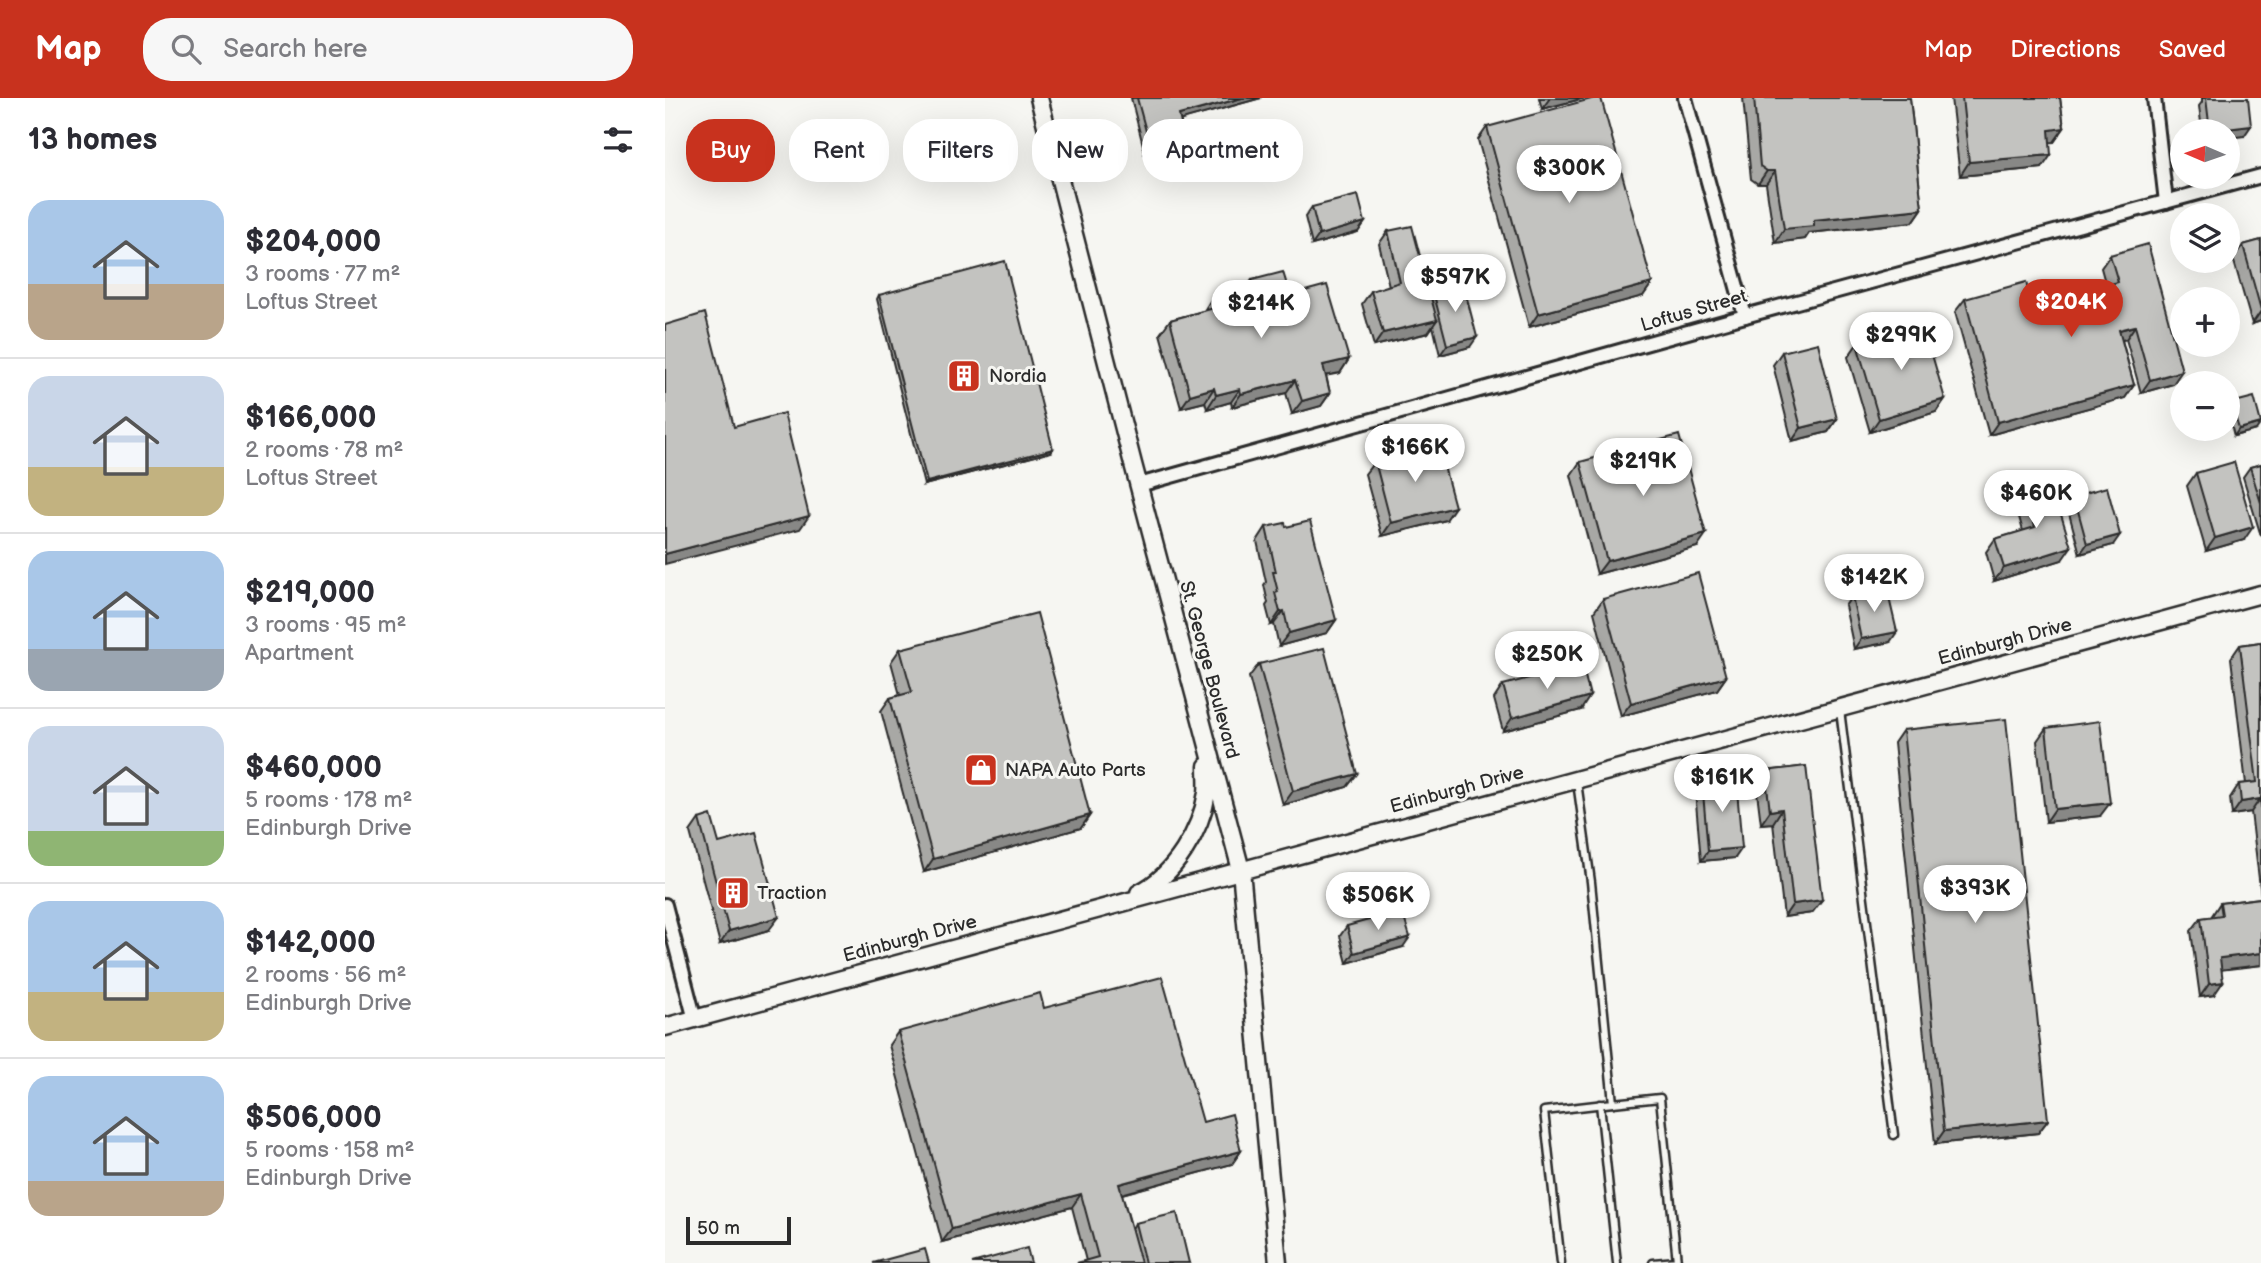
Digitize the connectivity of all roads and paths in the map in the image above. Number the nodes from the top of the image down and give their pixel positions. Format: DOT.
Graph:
graph roads {
  1 [pos="1039,98"];
  2 [pos="1685,98"];
  3 [pos="2154,98"];
  4 [pos="2261,176"];
  5 [pos="2166,202"];
  6 [pos="1745,316"];
  7 [pos="1139,485"];
  8 [pos="2261,594"];
  9 [pos="1840,708"];
  10 [pos="1207,746"];
  11 [pos="1577,780"];
  12 [pos="1241,870"];
  13 [pos="665,905"];
  14 [pos="1112,906"];
  15 [pos="695,1020"];
  16 [pos="665,1027"];
  17 [pos="1613,1103"];
  18 [pos="1600,1104"];
  19 [pos="1893,1135"];
  20 [pos="1278,1263"];
  21 [pos="1561,1263"];
  22 [pos="1617,1263"];
  23 [pos="1653,1263"];
  1 -- 7 [label="street, St. George Boulevard"];
  2 -- 6 [label="street"];
  3 -- 5 [label="street"];
  4 -- 5 [label="street, Loftus Street"];
  5 -- 6 [label="street, Loftus Street"];
  6 -- 7 [label="street, Loftus Street"];
  7 -- 10 [label="street, St. George Boulevard"];
  8 -- 9 [label="street, Edinburgh Drive"];
  9 -- 11 [label="street, Edinburgh Drive"];
  9 -- 19 [label="lane"];
  10 -- 12 [label="street, St. George Boulevard"];
  10 -- 14 [label="street"];
  11 -- 12 [label="street, Edinburgh Drive"];
  11 -- 17 [label="lane"];
  12 -- 14 [label="street, Edinburgh Drive"];
  12 -- 20 [label="street, St. George Boulevard"];
  13 -- 15 [label="street"];
  14 -- 15 [label="street, Edinburgh Drive"];
  15 -- 16 [label="street, Edinburgh Drive"];
  17 -- 18 [label="lane"];
  17 -- 23 [label="lane"];
  18 -- 21 [label="lane"];
  18 -- 22 [label="lane"];
}
